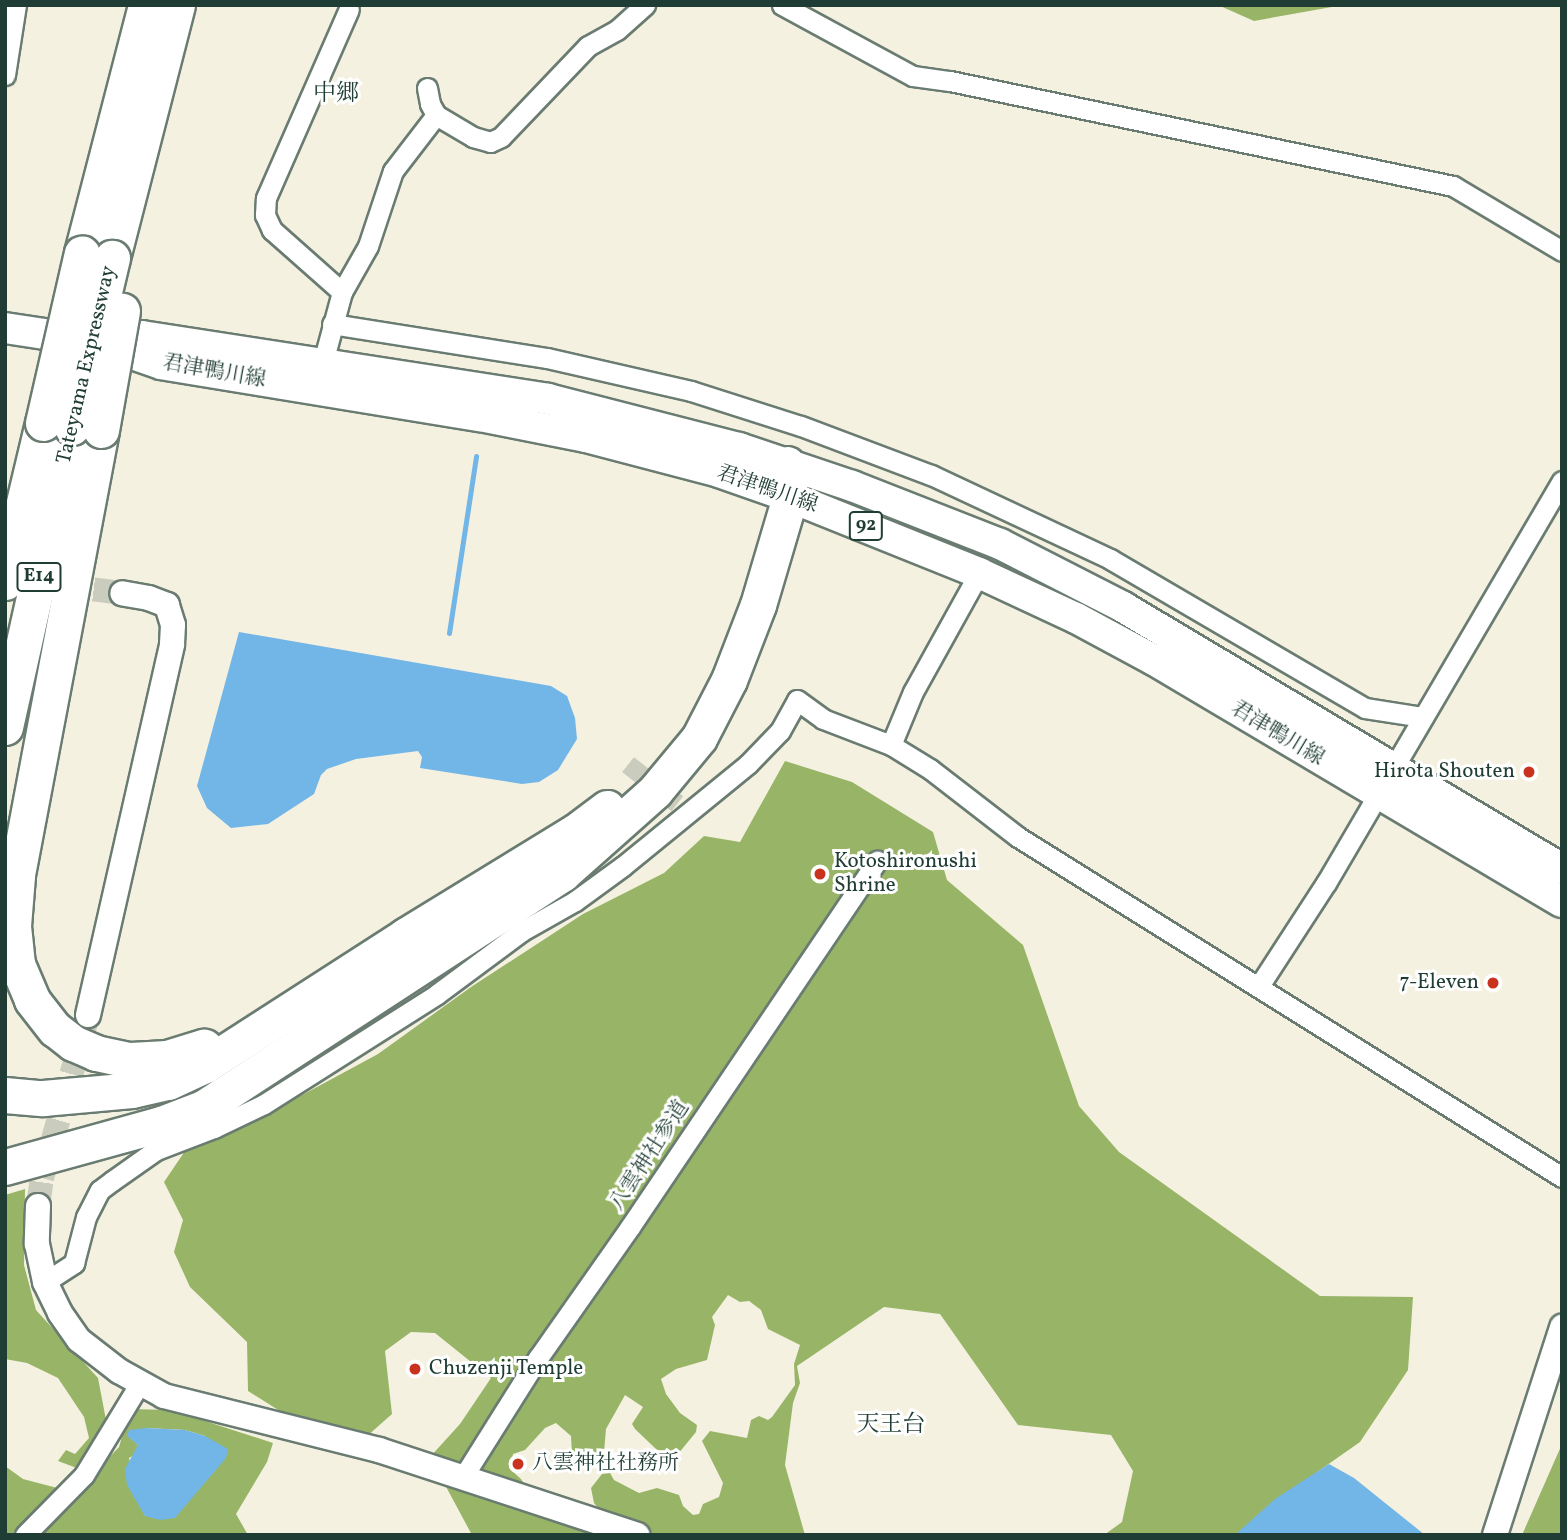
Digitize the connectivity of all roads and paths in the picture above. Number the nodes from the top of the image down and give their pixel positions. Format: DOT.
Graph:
graph roads {
  1 [pos="16,5"];
  2 [pos="645,5"];
  3 [pos="782,5"];
  4 [pos="349,9"];
  5 [pos="166,10"];
  6 [pos="5,75"];
  7 [pos="427,89"];
  8 [pos="436,115"];
  9 [pos="1561,247"];
  10 [pos="108,258"];
  11 [pos="342,292"];
  12 [pos="332,324"];
  13 [pos="5,328"];
  14 [pos="97,342"];
  15 [pos="323,362"];
  16 [pos="72,426"];
  17 [pos="1562,481"];
  18 [pos="782,483"];
  19 [pos="979,573"];
  20 [pos="5,582"];
  21 [pos="122,593"];
  22 [pos="1423,717"];
  23 [pos="5,727"];
  24 [pos="891,745"];
  25 [pos="1393,768"];
  26 [pos="1378,795"];
  27 [pos="877,861"];
  28 [pos="1562,869"];
  29 [pos="1562,902"];
  30 [pos="1259,986"];
  31 [pos="88,1015"];
  32 [pos="265,1028"];
  33 [pos="262,1071"];
  34 [pos="5,1095"];
  35 [pos="5,1114"];
  36 [pos="5,1167"];
  37 [pos="1562,1177"];
  38 [pos="38,1206"];
  39 [pos="45,1282"];
  40 [pos="1562,1327"];
  41 [pos="140,1383"];
  42 [pos="463,1477"];
  43 [pos="25,1535"];
  44 [pos="637,1535"];
  45 [pos="1495,1535"];
  1 -- 6 [label="street"];
  2 -- 8 [label="street"];
  3 -- 9 [label="street"];
  4 -- 11 [label="street"];
  5 -- 10 [label="highway, Tateyama Expressway / E14"];
  5 -- 10 [label="highway"];
  7 -- 8 [label="street"];
  8 -- 11 [label="street"];
  10 -- 16 [label="highway, Tateyama Expressway / E14, bridge"];
  10 -- 16 [label="highway, bridge"];
  11 -- 12 [label="street"];
  12 -- 15 [label="street"];
  12 -- 22 [label="street"];
  13 -- 14 [label="main road, 君津鴨川線 / 92"];
  14 -- 15 [label="main road, 君津鴨川線 / 92"];
  14 -- 18 [label="main road, 君津鴨川線 / 92"];
  15 -- 18 [label="main road, 君津鴨川線 / 92"];
  16 -- 20 [label="highway, Tateyama Expressway / E14"];
  16 -- 23 [label="highway, Tateyama Expressway / E14"];
  16 -- 32 [label="highway"];
  17 -- 22 [label="street"];
  18 -- 19 [label="main road, 君津鴨川線 / 92"];
  18 -- 25 [label="main road, 君津鴨川線 / 92"];
  18 -- 32 [label="highway"];
  18 -- 33 [label="highway"];
  19 -- 24 [label="street"];
  19 -- 26 [label="main road, 君津鴨川線 / 92"];
  21 -- 31 [label="street"];
  22 -- 25 [label="street"];
  24 -- 30 [label="street"];
  24 -- 39 [label="street"];
  25 -- 26 [label="street"];
  25 -- 28 [label="main road, 君津鴨川線 / 92"];
  26 -- 29 [label="main road, 君津鴨川線 / 92"];
  26 -- 30 [label="street"];
  27 -- 42 [label="street, 八雲神社参道"];
  30 -- 37 [label="street"];
  32 -- 34 [label="highway"];
  33 -- 35 [label="highway"];
  33 -- 36 [label="highway"];
  38 -- 39 [label="street"];
  39 -- 41 [label="street"];
  40 -- 45 [label="street"];
  41 -- 42 [label="street"];
  41 -- 43 [label="street"];
  42 -- 44 [label="street"];
}
